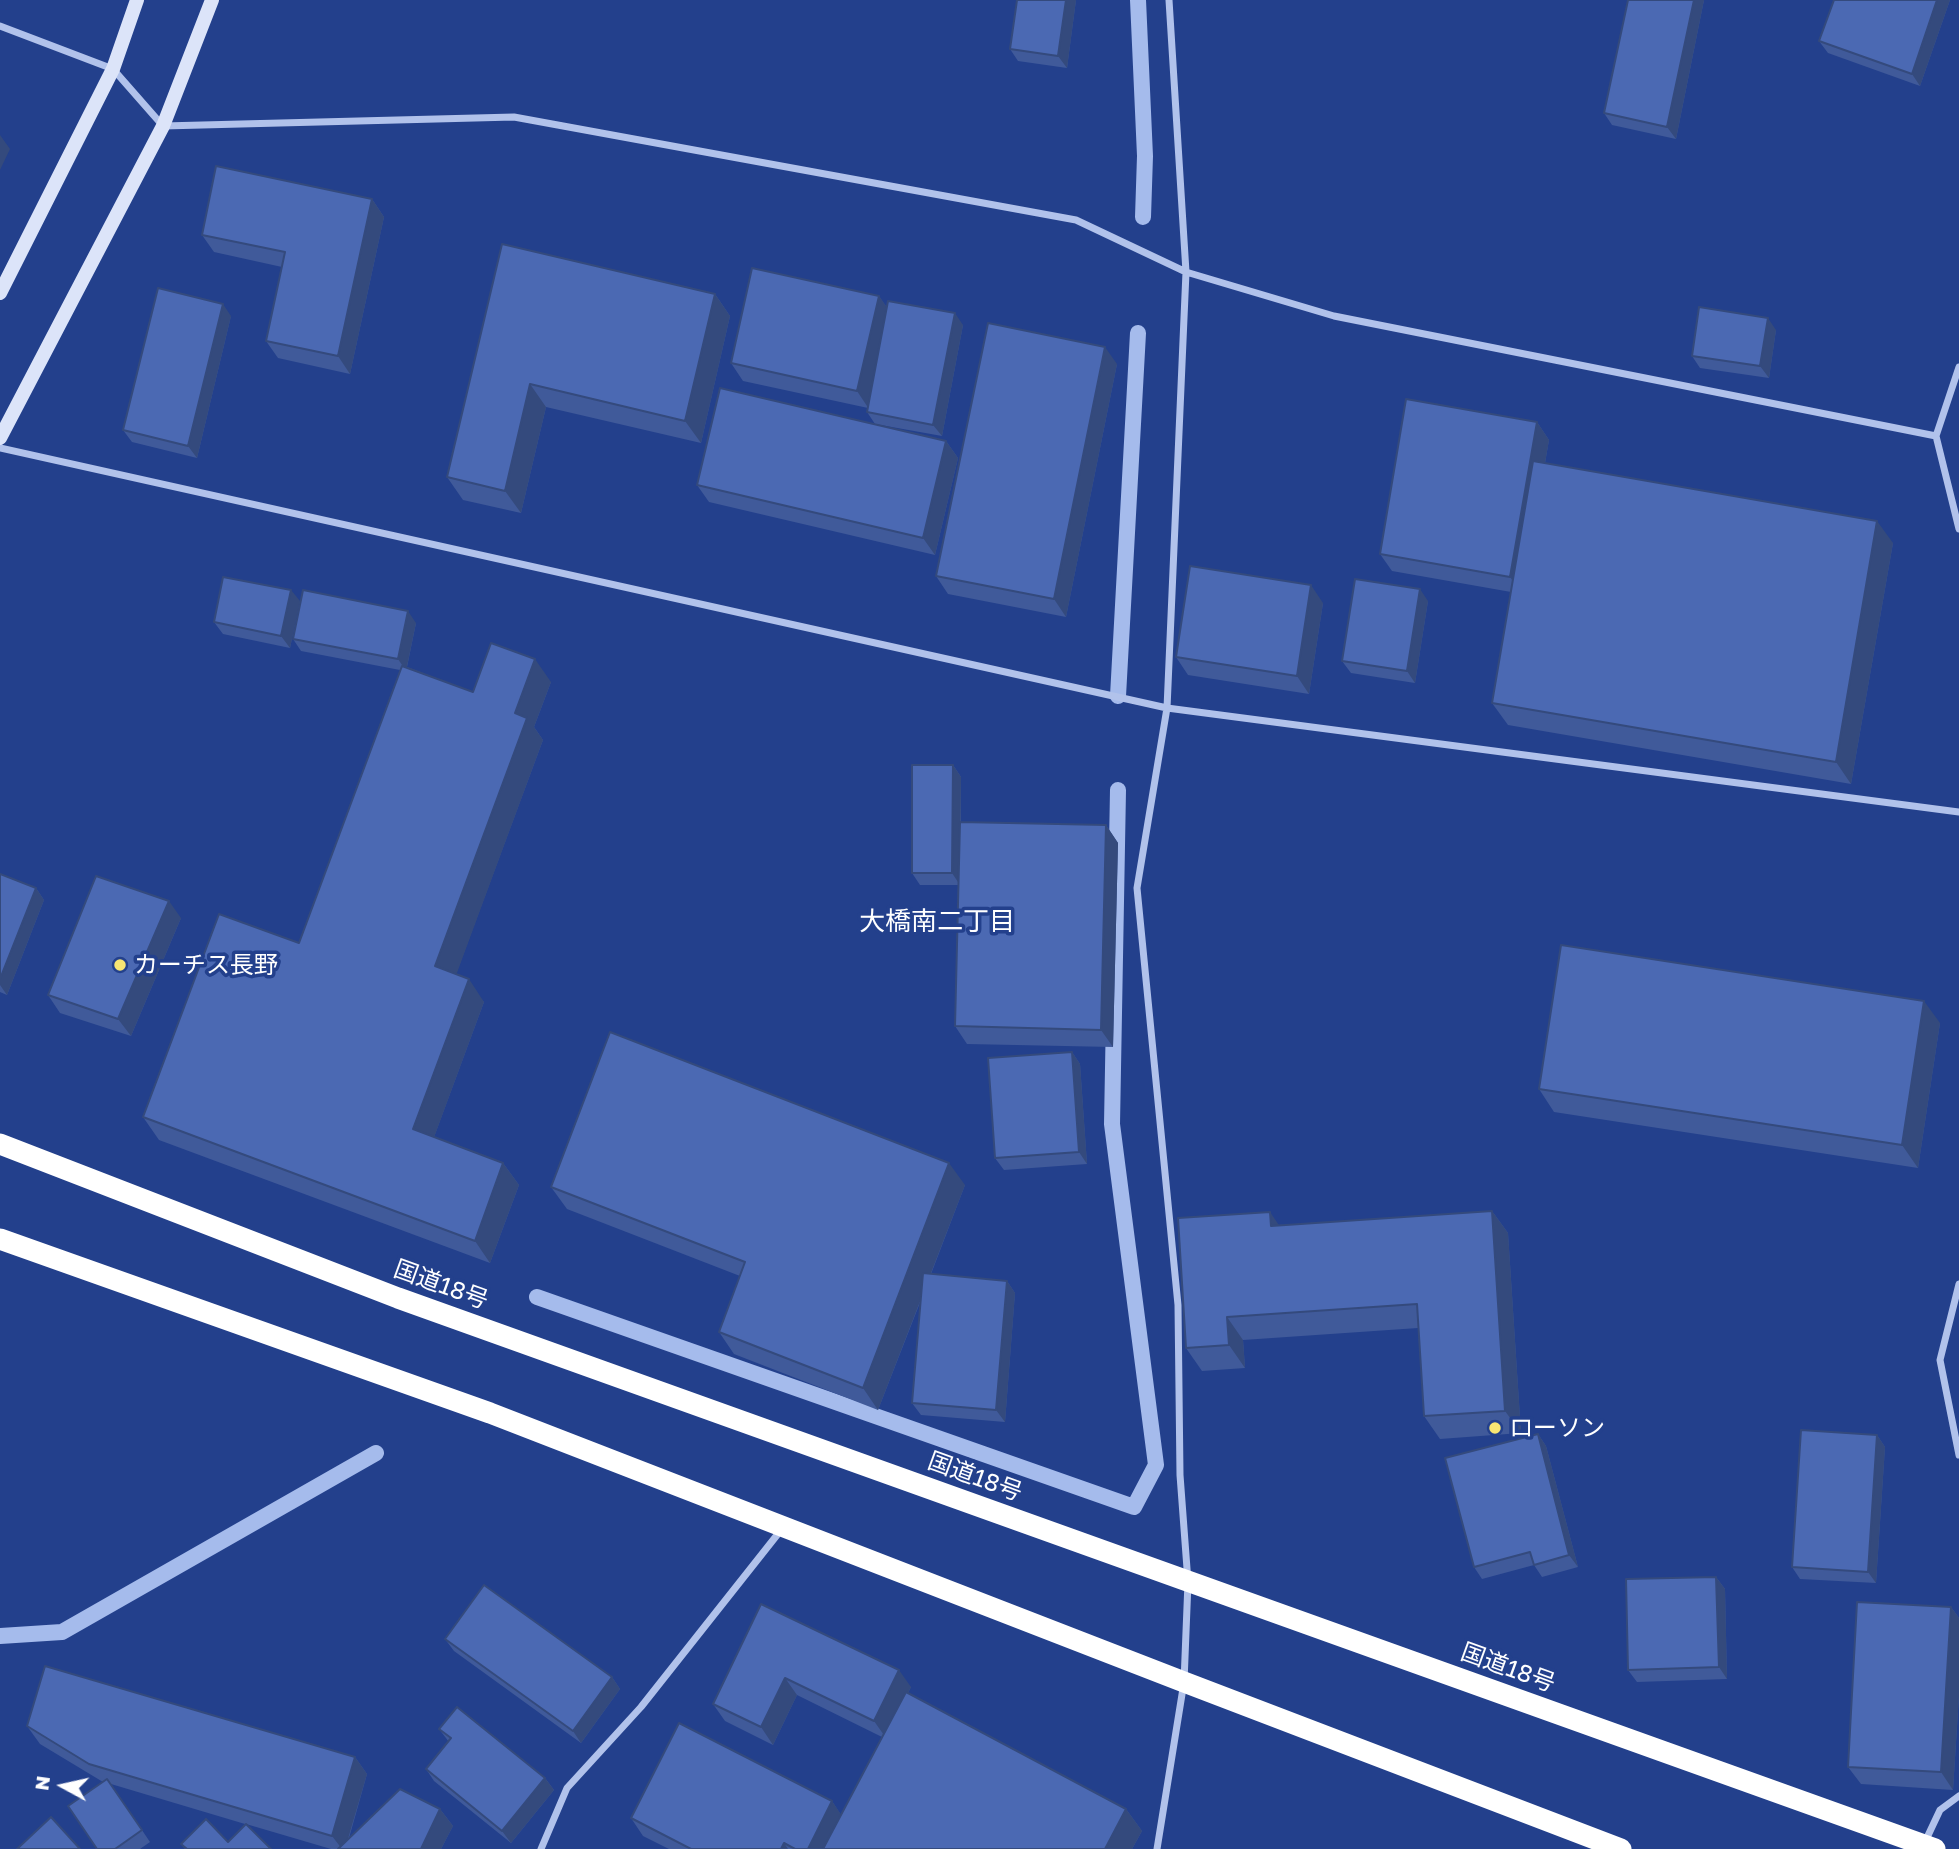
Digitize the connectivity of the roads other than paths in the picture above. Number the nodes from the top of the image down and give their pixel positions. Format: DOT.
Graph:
graph roads {
  1 [pos="137,0"];
  2 [pos="212,0"];
  3 [pos="1169,0"];
  4 [pos="0,26"];
  5 [pos="113,69"];
  6 [pos="163,126"];
  7 [pos="1186,272"];
  8 [pos="0,293"];
  9 [pos="1959,367"];
  10 [pos="1937,436"];
  11 [pos="0,438"];
  12 [pos="0,448"];
  13 [pos="1956,494"];
  14 [pos="1959,529"];
  15 [pos="1167,708"];
  16 [pos="1959,812"];
  17 [pos="0,1144"];
  18 [pos="0,1239"];
  19 [pos="1959,1284"];
  20 [pos="1956,1432"];
  21 [pos="1959,1455"];
  22 [pos="784,1527"];
  23 [pos="1188,1582"];
  24 [pos="1184,1682"];
  25 [pos="1959,1796"];
  26 [pos="1930,1847"];
  27 [pos="541,1849"];
  28 [pos="1157,1849"];
  29 [pos="1621,1849"];
  1 -- 5 [label="street"];
  2 -- 6 [label="street"];
  3 -- 7 [label="street"];
  4 -- 5 [label="street"];
  5 -- 6 [label="street"];
  5 -- 8 [label="street"];
  6 -- 7 [label="street"];
  6 -- 11 [label="street"];
  7 -- 10 [label="street"];
  7 -- 15 [label="street"];
  9 -- 10 [label="street"];
  10 -- 13 [label="street"];
  12 -- 15 [label="street"];
  13 -- 14 [label="street"];
  15 -- 16 [label="street"];
  15 -- 23 [label="street"];
  17 -- 23 [label="highway, 国道18号"];
  18 -- 22 [label="highway"];
  19 -- 20 [label="street"];
  20 -- 21 [label="street"];
  22 -- 24 [label="highway"];
  22 -- 27 [label="street"];
  23 -- 24 [label="street"];
  23 -- 26 [label="highway, 国道18号"];
  24 -- 28 [label="street"];
  24 -- 29 [label="highway"];
  25 -- 26 [label="street"];
}
